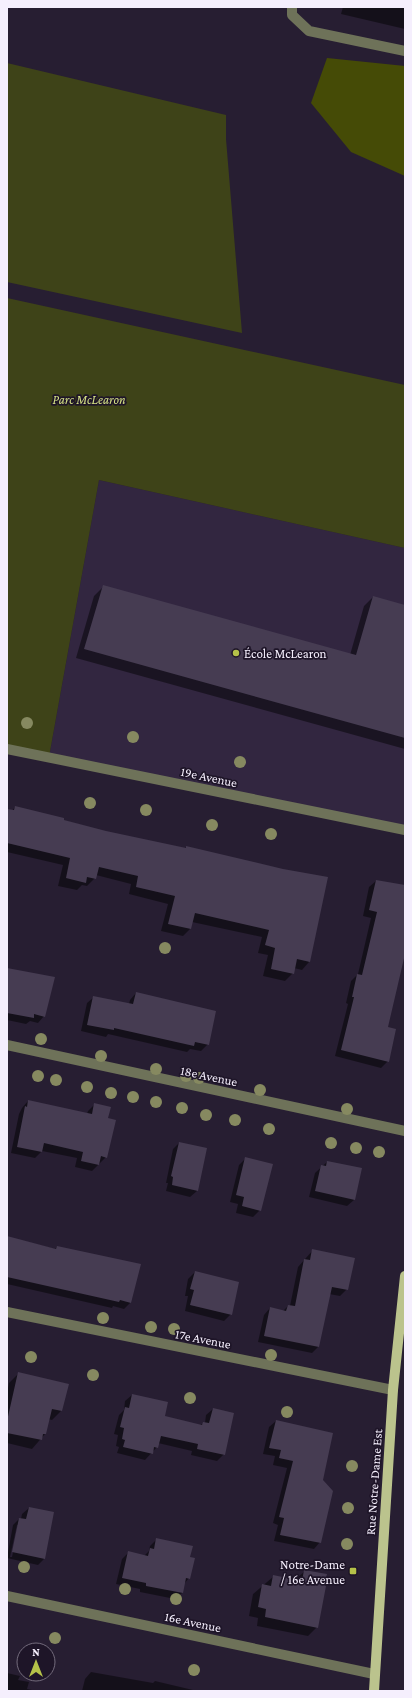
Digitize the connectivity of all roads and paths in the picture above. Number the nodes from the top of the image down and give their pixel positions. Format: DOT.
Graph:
graph roads {
  1 [pos="292,7"];
  2 [pos="405,51"];
  3 [pos="7,748"];
  4 [pos="405,830"];
  5 [pos="7,1045"];
  6 [pos="405,1131"];
  7 [pos="405,1276"];
  8 [pos="7,1312"];
  9 [pos="393,1390"];
  10 [pos="7,1596"];
  11 [pos="374,1674"];
  12 [pos="374,1691"];
  1 -- 2 [label="street"];
  3 -- 4 [label="street, 19e Avenue"];
  5 -- 6 [label="street, 18e Avenue"];
  7 -- 9 [label="main road, Rue Notre-Dame Est"];
  8 -- 9 [label="street, 17e Avenue"];
  9 -- 11 [label="main road, Rue Notre-Dame Est"];
  10 -- 11 [label="street, 16e Avenue"];
  11 -- 12 [label="main road, Rue Notre-Dame Est"];
}
